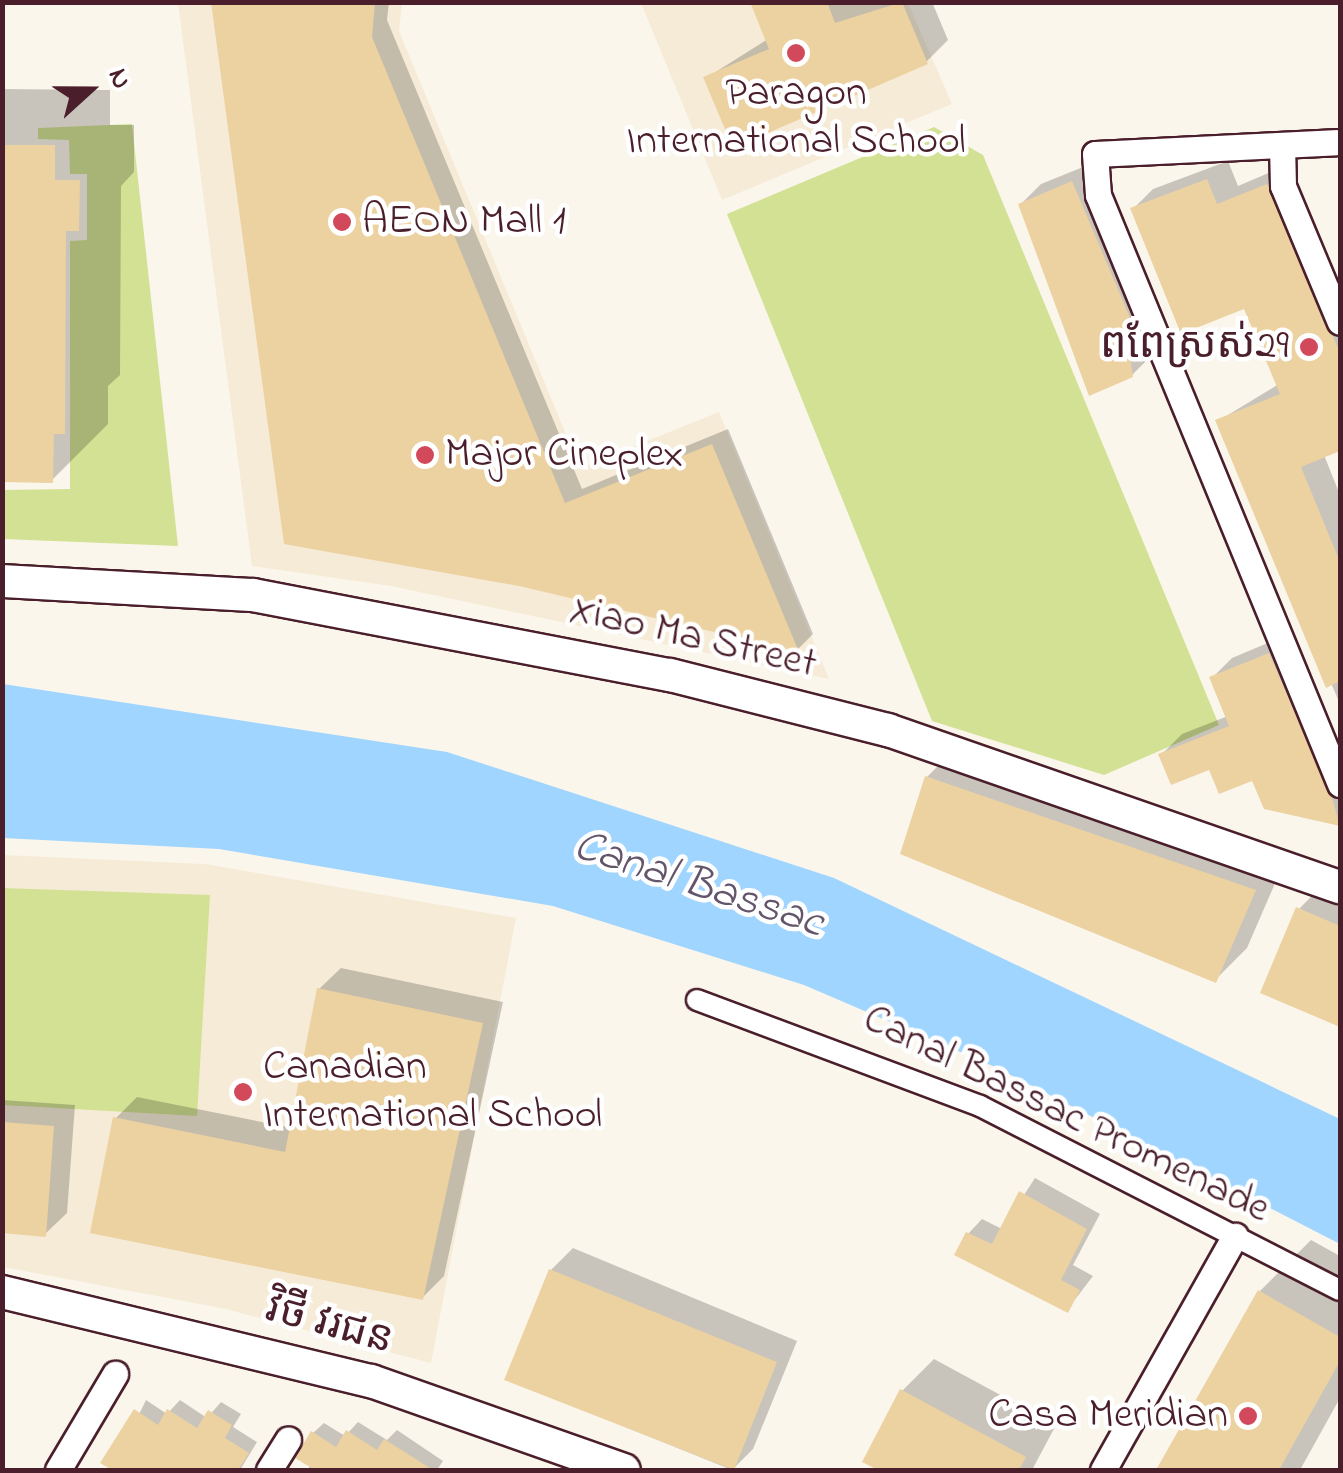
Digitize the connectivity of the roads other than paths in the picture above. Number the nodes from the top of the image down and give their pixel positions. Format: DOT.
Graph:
graph roads {
  1 [pos="1340,142"];
  2 [pos="1282,145"];
  3 [pos="1340,322"];
  4 [pos="2,582"];
  5 [pos="1340,784"];
  6 [pos="1340,886"];
  7 [pos="696,1000"];
  8 [pos="1235,1236"];
  9 [pos="1340,1290"];
  10 [pos="2,1292"];
  11 [pos="115,1374"];
  12 [pos="288,1439"];
  13 [pos="58,1470"];
  14 [pos="269,1470"];
  15 [pos="624,1470"];
  16 [pos="1103,1470"];
  1 -- 2 [label="street"];
  2 -- 3 [label="street"];
  2 -- 5 [label="street"];
  4 -- 6 [label="street, Xiao Ma Street"];
  7 -- 8 [label="street, Canal Bassac Promenade"];
  8 -- 9 [label="street, Canal Bassac Promenade"];
  8 -- 16 [label="street"];
  10 -- 15 [label="street, វិថី វរជន"];
  11 -- 13 [label="street"];
  12 -- 14 [label="street"];
}
